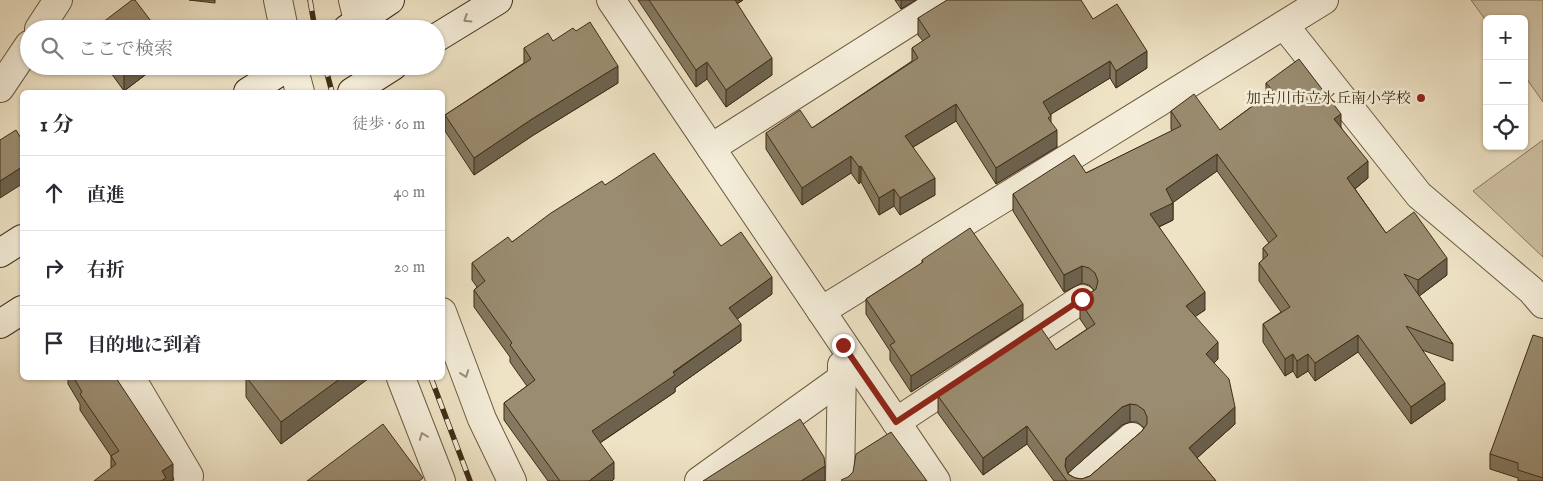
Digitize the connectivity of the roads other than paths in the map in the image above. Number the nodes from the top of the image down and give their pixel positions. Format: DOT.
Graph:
graph roads {
  1 [pos="58,0"];
  2 [pos="278,0"];
  3 [pos="390,0"];
  4 [pos="498,0"];
  5 [pos="612,0"];
  6 [pos="944,0"];
  7 [pos="1324,0"];
  8 [pos="45,20"];
  9 [pos="282,20"];
  10 [pos="354,20"];
  11 [pos="1284,25"];
  12 [pos="445,32"];
  13 [pos="20,58"];
  14 [pos="274,75"];
  15 [pos="295,75"];
  16 [pos="0,88"];
  17 [pos="251,90"];
  18 [pos="299,90"];
  19 [pos="711,148"];
  20 [pos="20,240"];
  21 [pos="0,253"];
  22 [pos="1082,299"];
  23 [pos="1543,304"];
  24 [pos="20,311"];
  25 [pos="821,311"];
  26 [pos="445,320"];
  27 [pos="0,324"];
  28 [pos="843,345"];
  29 [pos="841,379"];
  30 [pos="132,380"];
  31 [pos="403,380"];
  32 [pos="896,422"];
  33 [pos="1132,437"];
  34 [pos="188,481"];
  35 [pos="441,481"];
  36 [pos="512,481"];
  37 [pos="699,481"];
  38 [pos="840,481"];
  39 [pos="936,481"];
  40 [pos="1080,481"];
  1 -- 8 [label="street"];
  2 -- 9 [label="street"];
  3 -- 10 [label="street"];
  4 -- 12 [label="street, one-way"];
  5 -- 19 [label="street"];
  6 -- 19 [label="street"];
  7 -- 11 [label="street"];
  11 -- 23 [label="street"];
  11 -- 25 [label="street"];
  13 -- 16 [label="street"];
  14 -- 17 [label="street"];
  15 -- 18 [label="street"];
  19 -- 25 [label="street"];
  20 -- 21 [label="street"];
  22 -- 32 [label="street"];
  24 -- 27 [label="street"];
  25 -- 28 [label="street"];
  26 -- 36 [label="street, one-way"];
  28 -- 29 [label="street"];
  28 -- 32 [label="street"];
  29 -- 37 [label="street"];
  29 -- 38 [label="street"];
  30 -- 34 [label="street"];
  35 -- 31 [label="street, one-way"];
  32 -- 39 [label="street"];
  33 -- 40 [label="street"];
}
